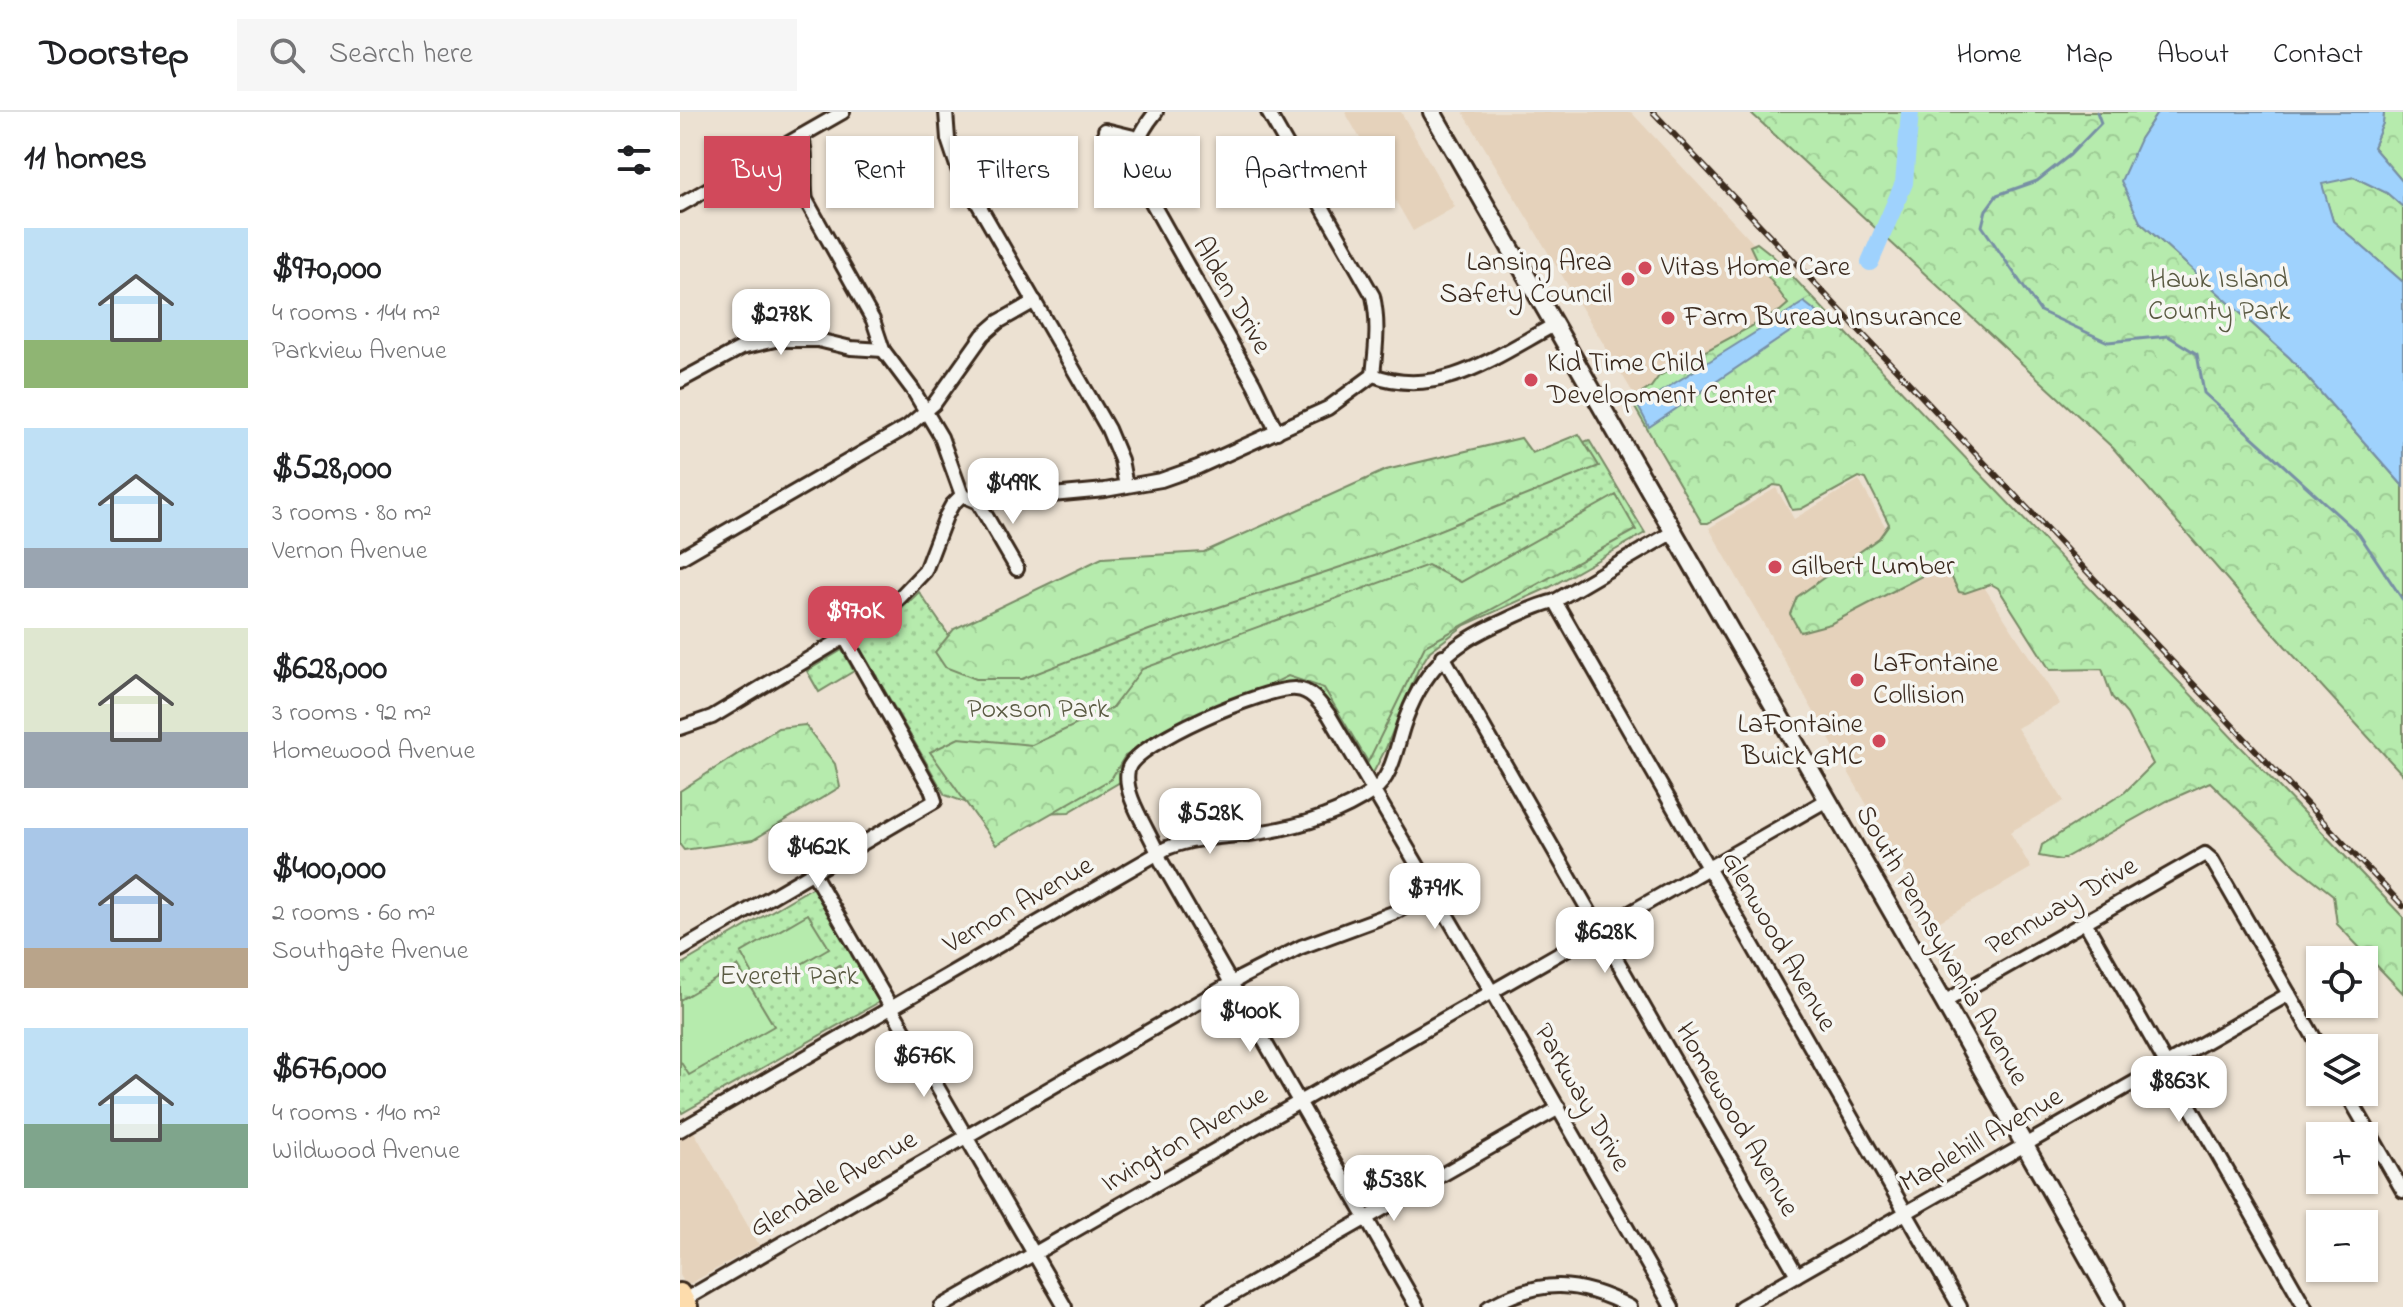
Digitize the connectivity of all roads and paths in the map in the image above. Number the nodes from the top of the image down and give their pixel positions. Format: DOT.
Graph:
graph roads {
  1 [pos="843,112"];
  2 [pos="946,112"];
  3 [pos="1156,112"];
  4 [pos="1268,112"];
  5 [pos="1432,112"];
  6 [pos="1105,130"];
  7 [pos="801,136"];
  8 [pos="1130,136"];
  9 [pos="1139,136"];
  10 [pos="704,191"];
  11 [pos="680,205"];
  12 [pos="810,207"];
  13 [pos="1153,208"];
  14 [pos="1035,301"];
  15 [pos="1554,325"];
  16 [pos="883,350"];
  17 [pos="1373,375"];
  18 [pos="680,381"];
  19 [pos="926,412"];
  20 [pos="1277,432"];
  21 [pos="1126,486"];
  22 [pos="962,495"];
  23 [pos="978,502"];
  24 [pos="1673,532"];
  25 [pos="680,558"];
  26 [pos="1017,569"];
  27 [pos="1555,601"];
  28 [pos="845,638"];
  29 [pos="1443,656"];
  30 [pos="680,728"];
  31 [pos="1375,790"];
  32 [pos="1827,800"];
  33 [pos="1158,853"];
  34 [pos="1708,869"];
  35 [pos="813,873"];
  36 [pos="1433,891"];
  37 [pos="2085,922"];
  38 [pos="1601,930"];
  39 [pos="680,950"];
  40 [pos="1231,983"];
  41 [pos="1492,992"];
  42 [pos="2289,994"];
  43 [pos="1944,1002"];
  44 [pos="892,1007"];
  45 [pos="2312,1034"];
  46 [pos="2166,1064"];
  47 [pos="1299,1102"];
  48 [pos="2354,1106"];
  49 [pos="1559,1108"];
  50 [pos="680,1130"];
  51 [pos="967,1136"];
  52 [pos="2025,1145"];
  53 [pos="2403,1191"];
  54 [pos="1906,1213"];
  55 [pos="1366,1218"];
  56 [pos="1034,1254"];
  57 [pos="1797,1275"];
  58 [pos="684,1300"];
  59 [pos="941,1307"];
  60 [pos="1065,1307"];
  61 [pos="1211,1307"];
  62 [pos="1417,1307"];
  63 [pos="1489,1307"];
  64 [pos="1630,1307"];
  65 [pos="1672,1307"];
  66 [pos="1741,1307"];
  67 [pos="1960,1307"];
  68 [pos="2116,1307"];
  69 [pos="2305,1307"];
  1 -- 7 [label="street"];
  2 -- 14 [label="street"];
  3 -- 9 [label="street"];
  4 -- 17 [label="street"];
  5 -- 15 [label="main road, South Pennsylvania Avenue"];
  6 -- 8 [label="street"];
  10 -- 11 [label="street"];
  12 -- 16 [label="street"];
  13 -- 20 [label="street, Alden Drive"];
  14 -- 19 [label="street"];
  14 -- 21 [label="street"];
  15 -- 17 [label="street"];
  15 -- 24 [label="main road, South Pennsylvania Avenue"];
  16 -- 18 [label="street"];
  16 -- 19 [label="street"];
  17 -- 20 [label="street"];
  19 -- 22 [label="street"];
  19 -- 25 [label="street"];
  20 -- 21 [label="street"];
  21 -- 23 [label="street"];
  22 -- 23 [label="street"];
  22 -- 28 [label="street"];
  23 -- 26 [label="street"];
  24 -- 27 [label="street"];
  24 -- 32 [label="main road, South Pennsylvania Avenue"];
  27 -- 29 [label="street"];
  27 -- 34 [label="street, Glenwood Avenue"];
  28 -- 30 [label="street"];
  28 -- 35 [label="street"];
  29 -- 31 [label="street"];
  29 -- 38 [label="street, Homewood Avenue"];
  31 -- 33 [label="street, Vernon Avenue"];
  31 -- 33 [label="street, Parkway Drive"];
  31 -- 36 [label="street, Parkway Drive"];
  32 -- 34 [label="street, Irvington Avenue"];
  32 -- 43 [label="main road, South Pennsylvania Avenue"];
  33 -- 40 [label="street"];
  33 -- 44 [label="street, Vernon Avenue"];
  34 -- 38 [label="street, Irvington Avenue"];
  34 -- 54 [label="street, Glenwood Avenue"];
  35 -- 39 [label="street"];
  35 -- 44 [label="street"];
  36 -- 40 [label="street, Glendale Avenue"];
  36 -- 41 [label="street, Parkway Drive"];
  37 -- 42 [label="street, Pennway Drive"];
  37 -- 43 [label="street, Pennway Drive"];
  37 -- 46 [label="street"];
  38 -- 41 [label="street, Irvington Avenue"];
  38 -- 57 [label="street, Homewood Avenue"];
  40 -- 47 [label="street"];
  40 -- 51 [label="street, Glendale Avenue"];
  41 -- 47 [label="street, Irvington Avenue"];
  41 -- 49 [label="street, Parkway Drive"];
  42 -- 45 [label="street"];
  42 -- 46 [label="street, Maplehill Avenue"];
  43 -- 52 [label="main road, South Pennsylvania Avenue"];
  44 -- 50 [label="street, Vernon Avenue"];
  44 -- 51 [label="street"];
  46 -- 52 [label="street, Maplehill Avenue"];
  46 -- 69 [label="street"];
  47 -- 55 [label="street"];
  47 -- 56 [label="street, Irvington Avenue"];
  48 -- 53 [label="street"];
  49 -- 55 [label="street"];
  49 -- 65 [label="street, Parkway Drive"];
  51 -- 56 [label="street"];
  51 -- 58 [label="street, Glendale Avenue"];
  52 -- 54 [label="street, Maplehill Avenue"];
  52 -- 68 [label="main road, South Pennsylvania Avenue"];
  54 -- 57 [label="street, Maplehill Avenue"];
  54 -- 67 [label="street, Glenwood Avenue"];
  55 -- 61 [label="street"];
  55 -- 62 [label="street"];
  56 -- 59 [label="street, Irvington Avenue"];
  56 -- 60 [label="street"];
  57 -- 66 [label="street, Maplehill Avenue"];
  63 -- 64 [label="street"];
}
